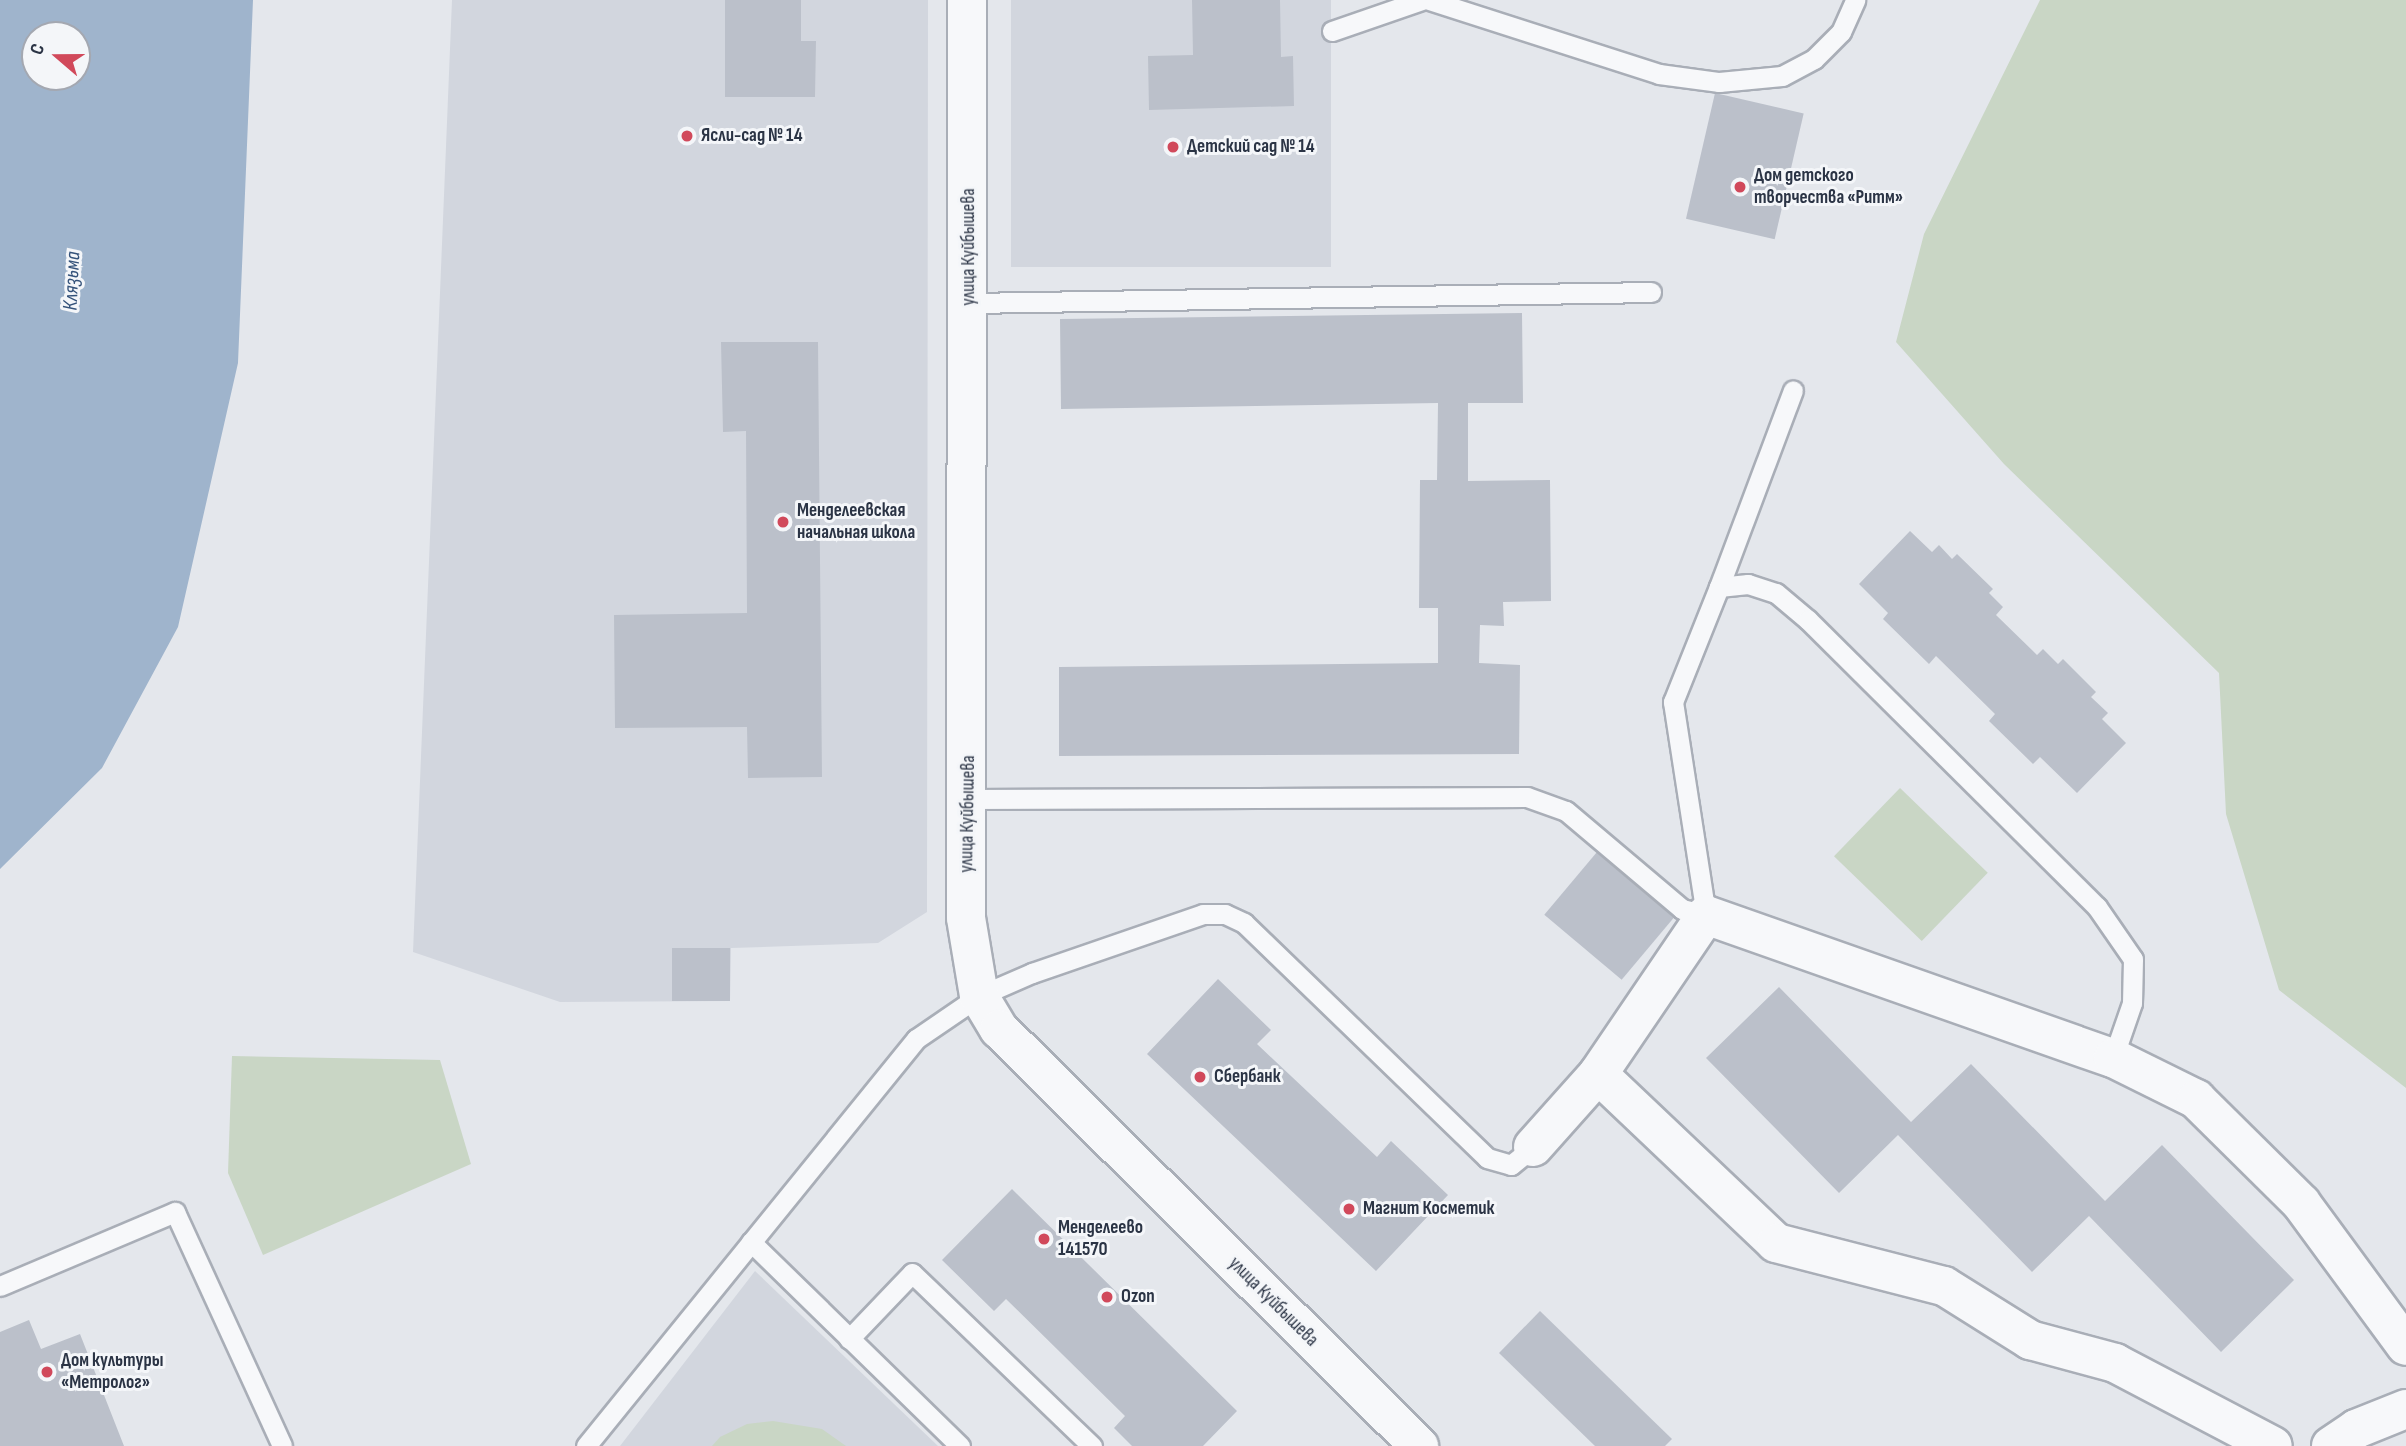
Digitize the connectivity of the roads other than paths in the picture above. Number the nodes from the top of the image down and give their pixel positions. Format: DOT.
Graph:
graph roads {
  1 [pos="967,0"];
  2 [pos="1422,0"];
  3 [pos="1429,0"];
  4 [pos="1855,0"];
  5 [pos="1332,31"];
  6 [pos="1651,292"];
  7 [pos="969,303"];
  8 [pos="1793,390"];
  9 [pos="1719,587"];
  10 [pos="969,799"];
  11 [pos="1706,915"];
  12 [pos="979,996"];
  13 [pos="2113,1058"];
  14 [pos="1598,1074"];
  15 [pos="1533,1147"];
  16 [pos="751,1242"];
  17 [pos="0,1286"];
  18 [pos="849,1339"];
  19 [pos="2406,1346"];
  20 [pos="2406,1409"];
  21 [pos="282,1446"];
  22 [pos="586,1446"];
  23 [pos="960,1446"];
  24 [pos="1092,1446"];
  25 [pos="1419,1446"];
  26 [pos="2273,1446"];
  27 [pos="2331,1446"];
  1 -- 7 [label="street, улица Куйбышева"];
  2 -- 5 [label="lane"];
  3 -- 4 [label="lane"];
  6 -- 7 [label="lane"];
  7 -- 10 [label="street, улица Куйбышева"];
  8 -- 9 [label="lane"];
  9 -- 11 [label="lane"];
  9 -- 13 [label="lane"];
  10 -- 11 [label="lane"];
  10 -- 12 [label="street, улица Куйбышева"];
  11 -- 13 [label="street"];
  11 -- 14 [label="street"];
  12 -- 15 [label="lane"];
  12 -- 16 [label="lane"];
  12 -- 25 [label="street, улица Куйбышева"];
  13 -- 19 [label="street"];
  14 -- 15 [label="street"];
  14 -- 26 [label="street"];
  16 -- 18 [label="lane"];
  16 -- 22 [label="lane"];
  17 -- 21 [label="lane"];
  18 -- 23 [label="lane"];
  18 -- 24 [label="lane"];
  20 -- 27 [label="street"];
}
